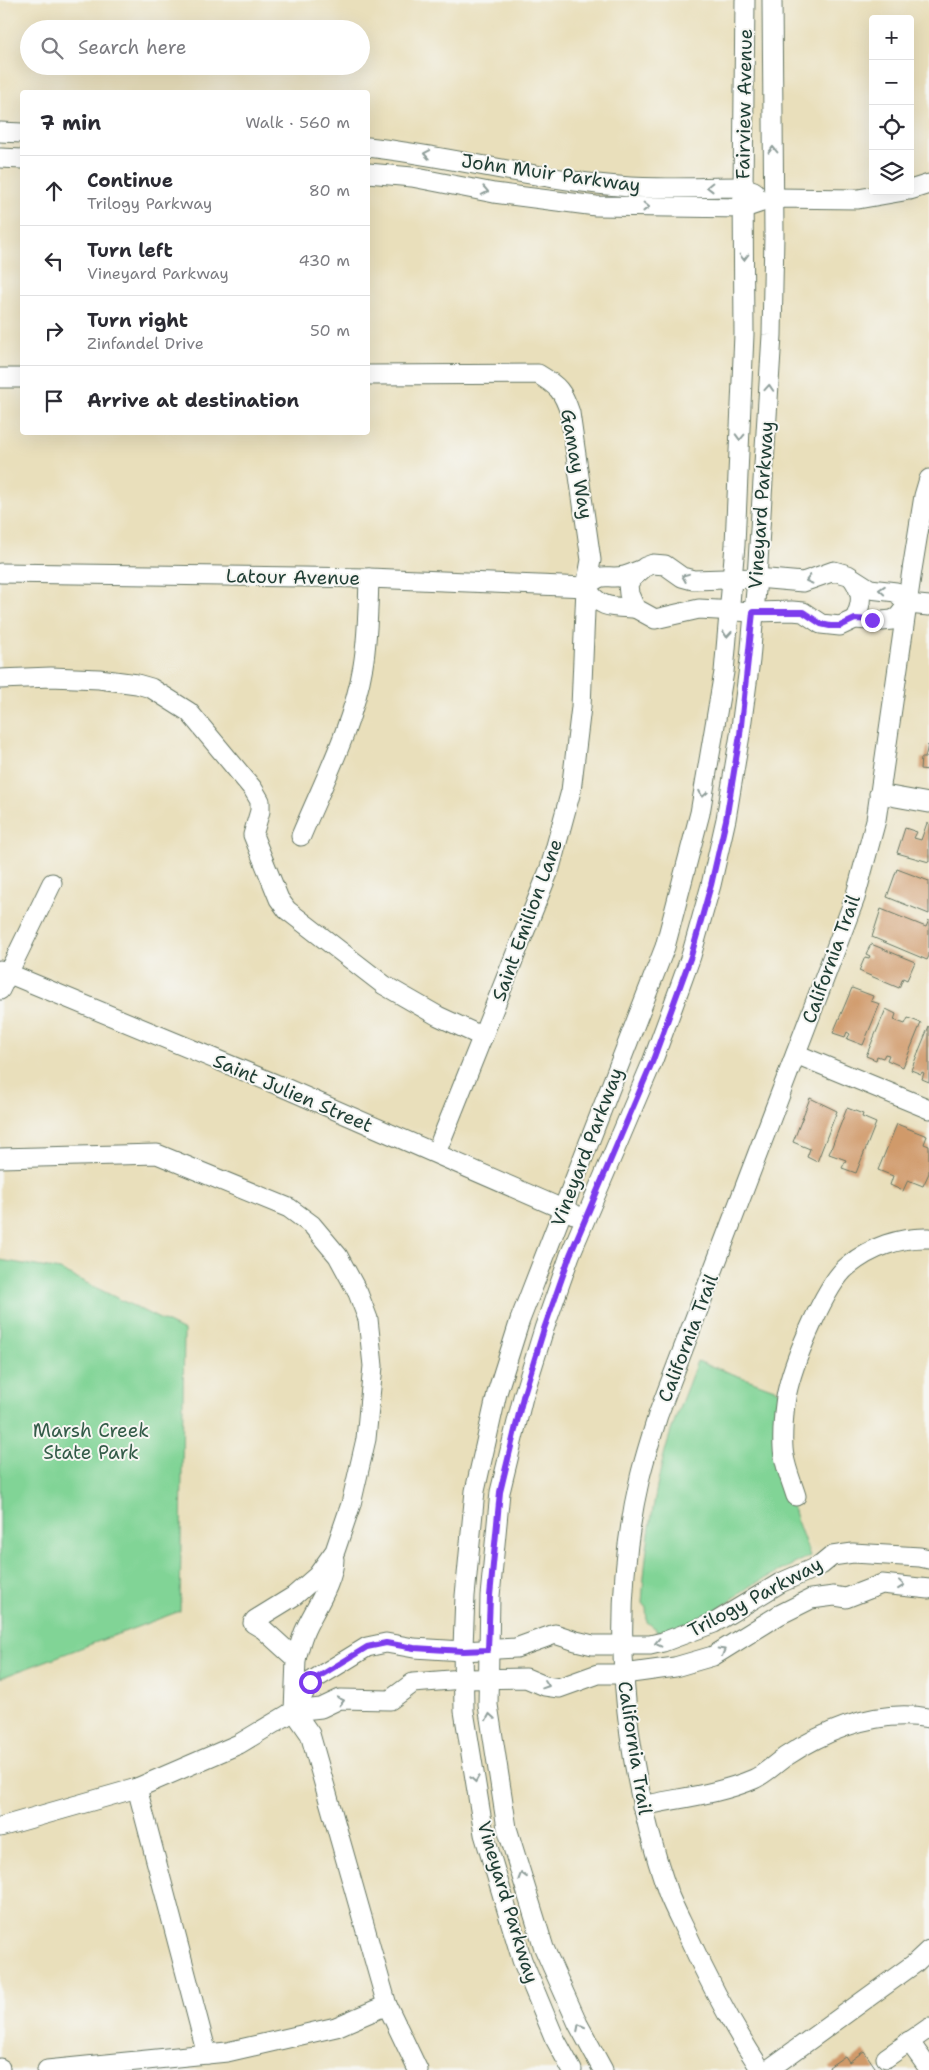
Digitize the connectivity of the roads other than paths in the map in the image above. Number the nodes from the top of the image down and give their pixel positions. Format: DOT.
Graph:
graph roads {
  1 [pos="746,0"];
  2 [pos="772,0"];
  3 [pos="0,132"];
  4 [pos="20,133"];
  5 [pos="370,147"];
  6 [pos="0,158"];
  7 [pos="20,159"];
  8 [pos="370,174"];
  9 [pos="929,184"];
  10 [pos="743,187"];
  11 [pos="914,189"];
  12 [pos="881,195"];
  13 [pos="774,198"];
  14 [pos="744,208"];
  15 [pos="370,375"];
  16 [pos="0,378"];
  17 [pos="20,378"];
  18 [pos="929,479"];
  19 [pos="640,570"];
  20 [pos="0,573"];
  21 [pos="368,578"];
  22 [pos="733,578"];
  23 [pos="757,578"];
  24 [pos="853,579"];
  25 [pos="586,587"];
  26 [pos="908,604"];
  27 [pos="929,606"];
  28 [pos="636,608"];
  29 [pos="729,611"];
  30 [pos="753,612"];
  31 [pos="855,619"];
  32 [pos="0,679"];
  33 [pos="880,794"];
  34 [pos="929,803"];
  35 [pos="300,836"];
  36 [pos="52,883"];
  37 [pos="3,978"];
  38 [pos="483,1037"];
  39 [pos="796,1054"];
  40 [pos="929,1109"];
  41 [pos="436,1153"];
  42 [pos="0,1158"];
  43 [pos="563,1209"];
  44 [pos="585,1219"];
  45 [pos="929,1238"];
  46 [pos="796,1496"];
  47 [pos="334,1551"];
  48 [pos="864,1554"];
  49 [pos="929,1559"];
  50 [pos="929,1589"];
  51 [pos="865,1591"];
  52 [pos="623,1644"];
  53 [pos="488,1650"];
  54 [pos="463,1651"];
  55 [pos="296,1659"];
  56 [pos="624,1674"];
  57 [pos="488,1678"];
  58 [pos="464,1679"];
  59 [pos="294,1711"];
  60 [pos="929,1718"];
  61 [pos="137,1788"];
  62 [pos="642,1806"];
  63 [pos="0,1827"];
  64 [pos="929,1950"];
  65 [pos="388,2005"];
  66 [pos="922,2036"];
  67 [pos="207,2054"];
  68 [pos="886,2058"];
  69 [pos="929,2069"];
  70 [pos="47,2070"];
  71 [pos="418,2070"];
  72 [pos="572,2070"];
  73 [pos="603,2070"];
  74 [pos="761,2070"];
  75 [pos="768,2070"];
  1 -- 10 [label="street, Fairview Avenue"];
  13 -- 2 [label="street, Fairview Avenue, one-way"];
  3 -- 4 [label="street"];
  10 -- 5 [label="street, John Muir Parkway, one-way"];
  6 -- 7 [label="street"];
  8 -- 14 [label="street, John Muir Parkway, one-way"];
  9 -- 11 [label="street"];
  10 -- 13 [label="street, John Muir Parkway"];
  10 -- 14 [label="street, Fairview Avenue"];
  12 -- 13 [label="street"];
  13 -- 14 [label="street, John Muir Parkway"];
  23 -- 13 [label="street, Vineyard Parkway, one-way"];
  14 -- 22 [label="street, Vineyard Parkway, one-way"];
  15 -- 25 [label="street, Gamay Way"];
  16 -- 17 [label="street"];
  18 -- 26 [label="street, California Trail"];
  22 -- 19 [label="street, Latour Avenue, one-way"];
  19 -- 25 [label="street, Latour Avenue"];
  19 -- 28 [label="street"];
  20 -- 21 [label="street, Latour Avenue"];
  21 -- 25 [label="street, Latour Avenue"];
  21 -- 35 [label="street"];
  22 -- 23 [label="street, Latour Avenue"];
  22 -- 29 [label="street, Vineyard Parkway"];
  24 -- 23 [label="street, Latour Avenue, one-way"];
  23 -- 30 [label="street, Vineyard Parkway"];
  26 -- 24 [label="street, Latour Avenue, one-way"];
  24 -- 31 [label="street"];
  25 -- 28 [label="street"];
  25 -- 38 [label="street, Saint Emilion Lane"];
  26 -- 27 [label="street"];
  26 -- 31 [label="street"];
  26 -- 33 [label="street, California Trail"];
  28 -- 29 [label="street"];
  29 -- 30 [label="street"];
  29 -- 43 [label="street, Vineyard Parkway, one-way"];
  30 -- 31 [label="street"];
  30 -- 44 [label="street, Vineyard Parkway"];
  32 -- 38 [label="street"];
  33 -- 34 [label="street"];
  33 -- 39 [label="street, California Trail"];
  36 -- 37 [label="street"];
  37 -- 41 [label="street, Saint Julien Street"];
  38 -- 41 [label="street, Saint Emilion Lane"];
  39 -- 40 [label="street"];
  39 -- 52 [label="street, California Trail"];
  41 -- 43 [label="street, Saint Julien Street"];
  42 -- 47 [label="street"];
  43 -- 44 [label="street, Saint Julien Street"];
  43 -- 54 [label="street, Vineyard Parkway"];
  44 -- 53 [label="street, Vineyard Parkway"];
  45 -- 46 [label="street"];
  47 -- 55 [label="street"];
  47 -- 55 [label="street"];
  48 -- 49 [label="street, Trilogy Parkway"];
  48 -- 51 [label="street"];
  48 -- 52 [label="street, Trilogy Parkway, one-way"];
  51 -- 50 [label="street, Trilogy Parkway, one-way"];
  56 -- 51 [label="street, Trilogy Parkway, one-way"];
  52 -- 53 [label="street, Trilogy Parkway"];
  52 -- 56 [label="street, California Trail"];
  53 -- 54 [label="street, Trilogy Parkway"];
  53 -- 57 [label="street, Vineyard Parkway"];
  54 -- 58 [label="street, Vineyard Parkway"];
  54 -- 59 [label="street, Trilogy Parkway"];
  55 -- 59 [label="street"];
  57 -- 56 [label="street, Trilogy Parkway, one-way"];
  56 -- 62 [label="street, California Trail"];
  57 -- 58 [label="street, Trilogy Parkway"];
  73 -- 57 [label="street, Vineyard Parkway, one-way"];
  59 -- 58 [label="street, Trilogy Parkway, one-way"];
  58 -- 72 [label="street, Vineyard Parkway, one-way"];
  59 -- 61 [label="street"];
  59 -- 65 [label="street"];
  60 -- 62 [label="street"];
  61 -- 63 [label="street"];
  61 -- 67 [label="street"];
  62 -- 74 [label="street, California Trail"];
  64 -- 75 [label="street"];
  65 -- 67 [label="street"];
  65 -- 71 [label="street"];
  66 -- 68 [label="street"];
  66 -- 69 [label="street"];
  67 -- 70 [label="street"];
}
